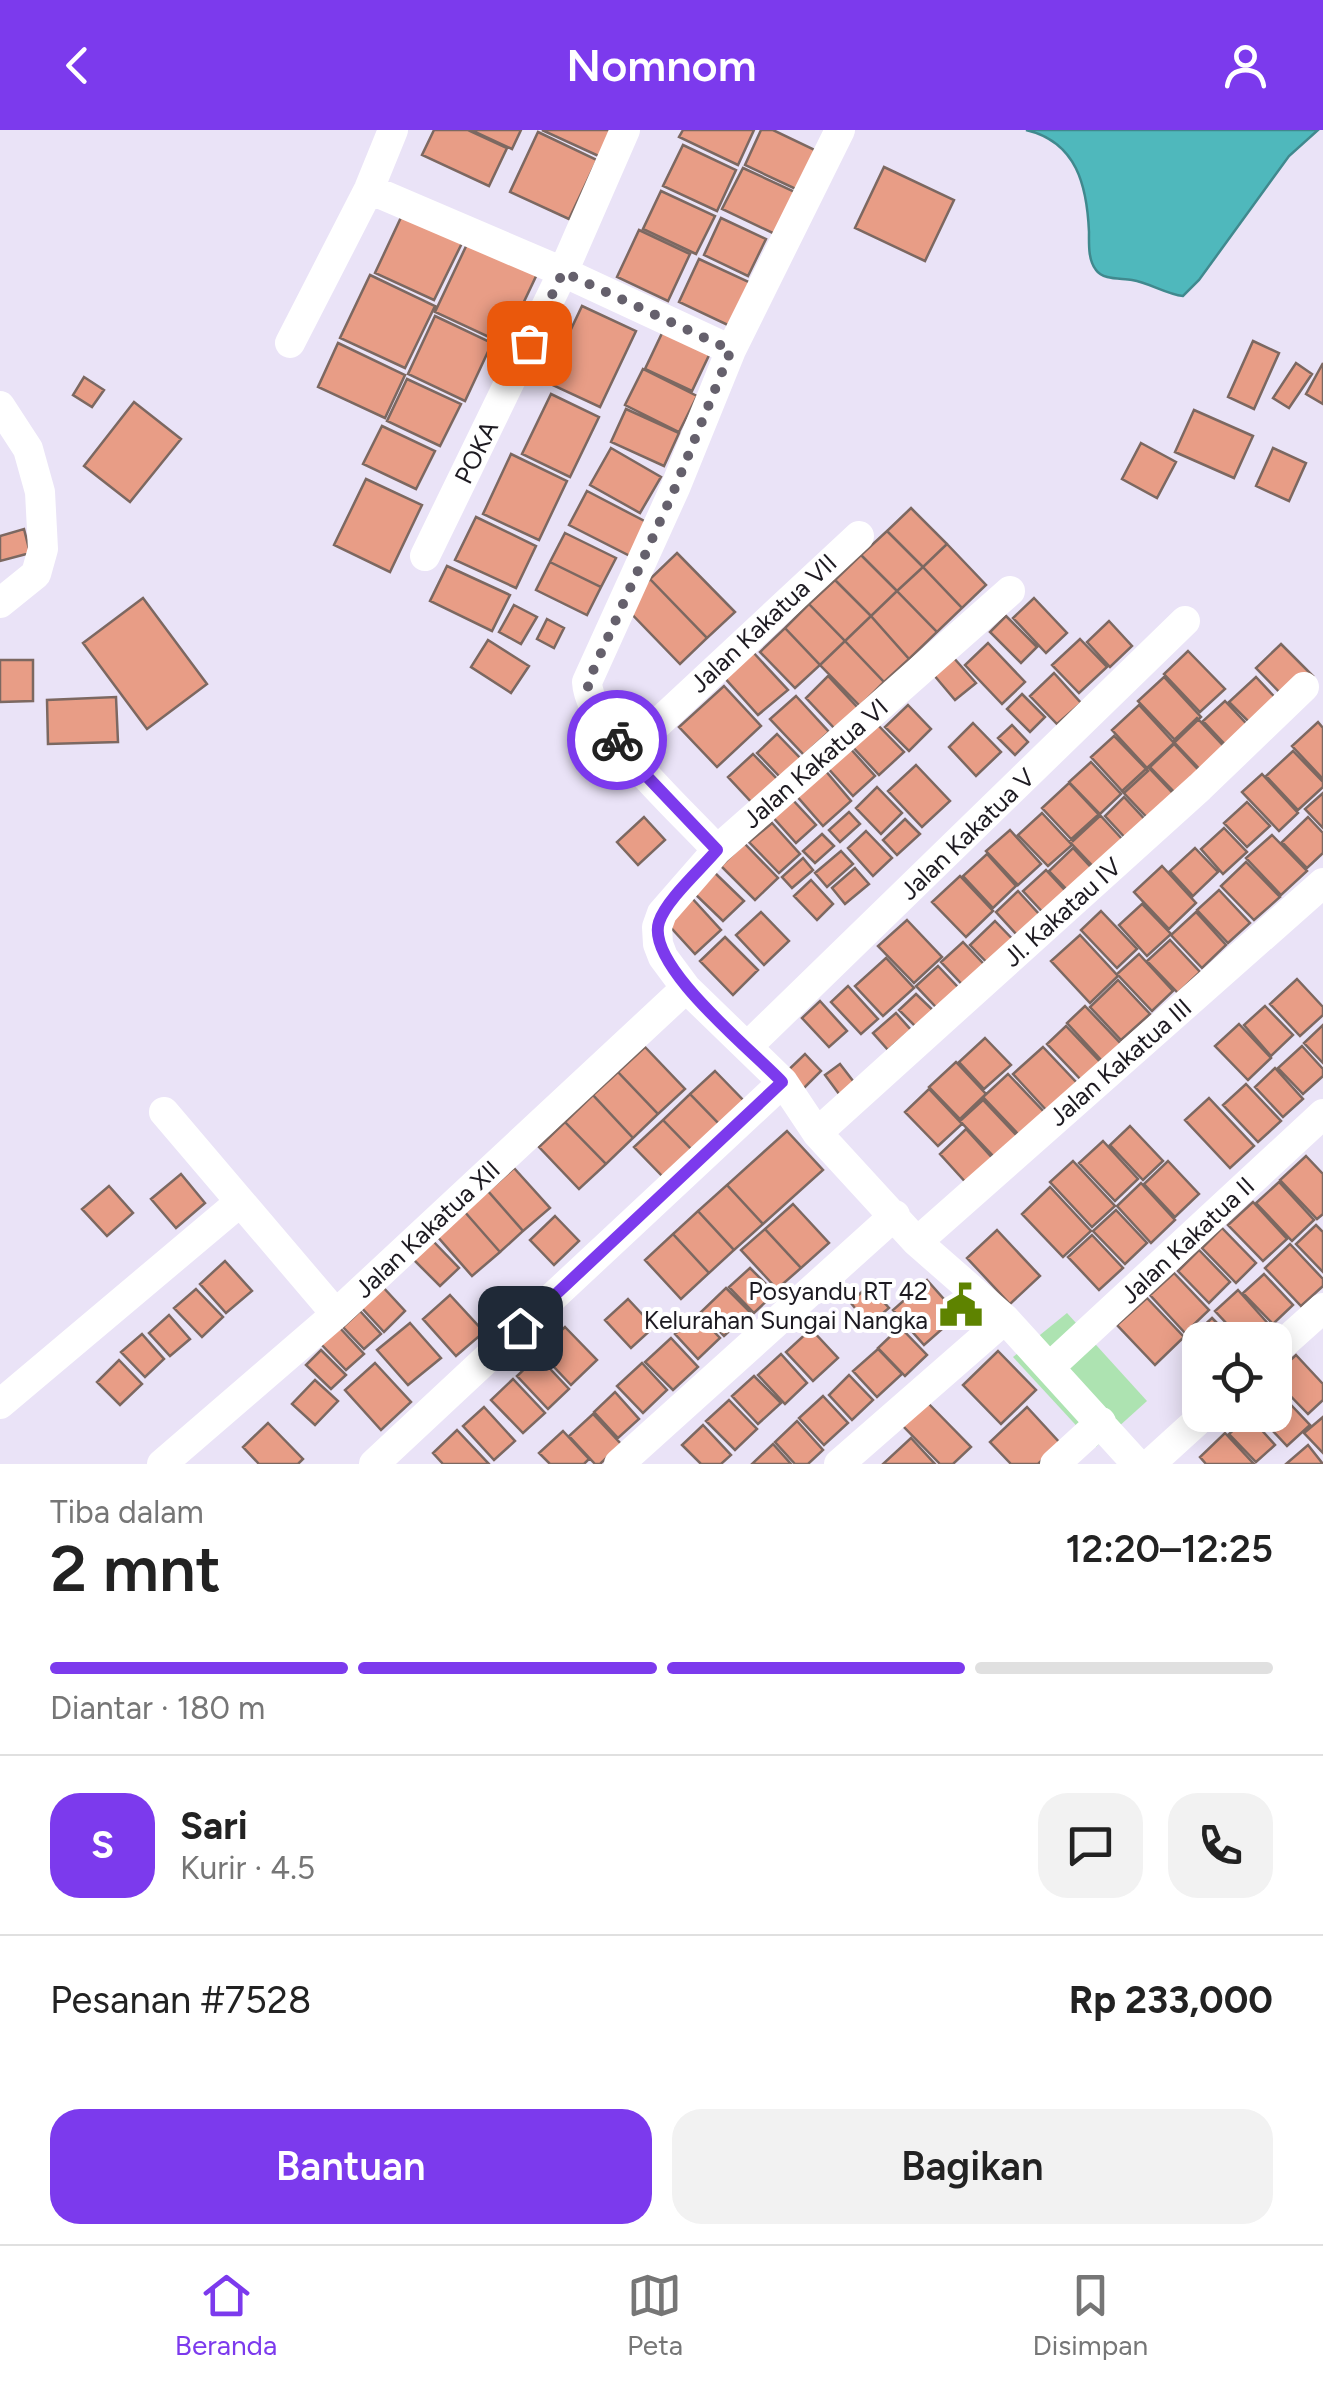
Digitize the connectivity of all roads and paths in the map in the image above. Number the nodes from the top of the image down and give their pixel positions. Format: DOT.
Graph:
graph roads {
  1 [pos="393,130"];
  2 [pos="625,130"];
  3 [pos="840,130"];
  4 [pos="369,188"];
  5 [pos="563,272"];
  6 [pos="290,343"];
  7 [pos="731,350"];
  8 [pos="0,406"];
  9 [pos="859,536"];
  10 [pos="426,556"];
  11 [pos="1010,591"];
  12 [pos="0,603"];
  13 [pos="1185,621"];
  14 [pos="1304,687"];
  15 [pos="626,753"];
  16 [pos="717,850"];
  17 [pos="1323,883"];
  18 [pos="686,988"];
  19 [pos="748,1046"];
  20 [pos="782,1082"];
  21 [pos="164,1112"];
  22 [pos="1323,1114"];
  23 [pos="817,1134"];
  24 [pos="240,1202"];
  25 [pos="895,1215"];
  26 [pos="918,1242"];
  27 [pos="1323,1308"];
  28 [pos="336,1314"];
  29 [pos="1005,1319"];
  30 [pos="1292,1336"];
  31 [pos="1051,1366"];
  32 [pos="0,1404"];
  33 [pos="1100,1422"];
  34 [pos="1185,1432"];
  35 [pos="162,1464"];
  36 [pos="374,1464"];
  37 [pos="619,1464"];
  38 [pos="839,1464"];
  39 [pos="1055,1464"];
  40 [pos="1137,1464"];
  41 [pos="1150,1464"];
  1 -- 4 [label="street"];
  2 -- 5 [label="street, POKA"];
  3 -- 7 [label="street"];
  4 -- 5 [label="street"];
  4 -- 6 [label="street"];
  5 -- 7 [label="street"];
  5 -- 10 [label="street, POKA"];
  7 -- 15 [label="street"];
  8 -- 12 [label="street"];
  9 -- 15 [label="street, Jalan Kakatua VII"];
  11 -- 16 [label="street, Jalan Kakatua VI"];
  13 -- 19 [label="street, Jalan Kakatua V"];
  14 -- 23 [label="street, Jl. Kakatau IV"];
  15 -- 16 [label="street"];
  16 -- 18 [label="street, Jalan Kakatua VI"];
  17 -- 26 [label="street, Jalan Kakatua III"];
  18 -- 19 [label="street"];
  18 -- 28 [label="street, Jalan Kakatua XII"];
  19 -- 20 [label="street"];
  20 -- 23 [label="street"];
  20 -- 36 [label="street"];
  21 -- 24 [label="street"];
  22 -- 31 [label="street, Jalan Kakatua II"];
  23 -- 25 [label="street"];
  24 -- 28 [label="street"];
  24 -- 32 [label="street"];
  25 -- 26 [label="street"];
  25 -- 37 [label="street"];
  26 -- 29 [label="street"];
  27 -- 30 [label="street"];
  28 -- 35 [label="street, Jalan Kakatua XII"];
  29 -- 31 [label="street"];
  29 -- 38 [label="street"];
  31 -- 33 [label="street"];
  33 -- 39 [label="street"];
  33 -- 40 [label="street"];
  34 -- 41 [label="street"];
}
